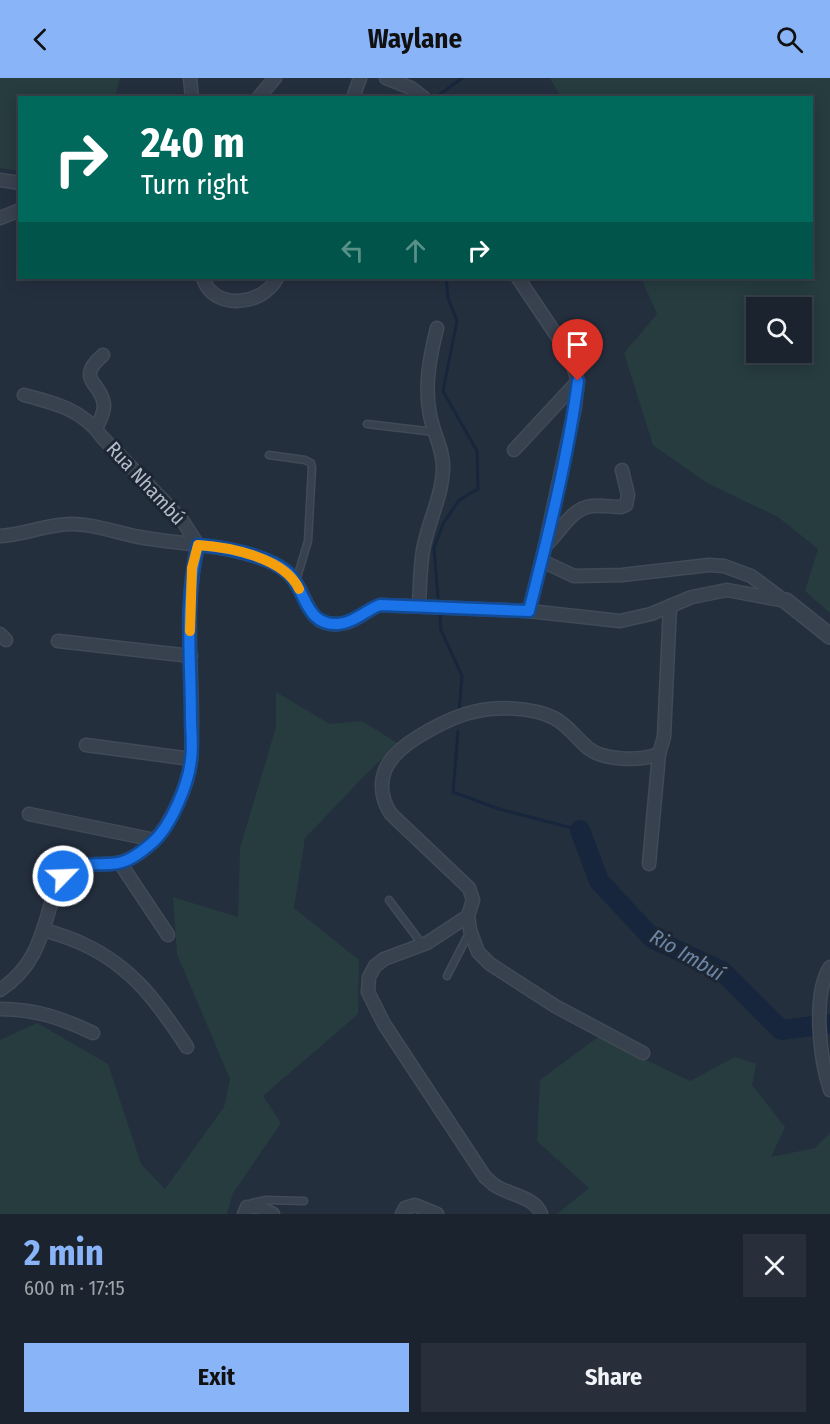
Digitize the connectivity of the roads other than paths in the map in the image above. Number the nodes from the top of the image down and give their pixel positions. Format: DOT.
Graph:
graph roads {
  1 [pos="275,78"];
  2 [pos="360,78"];
  3 [pos="386,78"];
  4 [pos="260,96"];
  5 [pos="354,96"];
  6 [pos="423,96"];
  7 [pos="0,180"];
  8 [pos="18,183"];
  9 [pos="18,211"];
  10 [pos="0,218"];
  11 [pos="203,279"];
  12 [pos="276,279"];
  13 [pos="519,279"];
  14 [pos="436,328"];
  15 [pos="103,355"];
  16 [pos="578,381"];
  17 [pos="24,395"];
  18 [pos="367,424"];
  19 [pos="96,428"];
  20 [pos="435,432"];
  21 [pos="514,450"];
  22 [pos="269,455"];
  23 [pos="622,470"];
  24 [pos="0,536"];
  25 [pos="198,545"];
  26 [pos="545,546"];
  27 [pos="542,561"];
  28 [pos="296,582"];
  29 [pos="786,602"];
  30 [pos="419,605"];
  31 [pos="670,606"];
  32 [pos="529,611"];
  33 [pos="830,636"];
  34 [pos="58,641"];
  35 [pos="191,656"];
  36 [pos="86,745"];
  37 [pos="658,754"];
  38 [pos="191,759"];
  39 [pos="29,814"];
  40 [pos="156,840"];
  41 [pos="120,863"];
  42 [pos="649,864"];
  43 [pos="389,900"];
  44 [pos="468,916"];
  45 [pos="44,930"];
  46 [pos="470,930"];
  47 [pos="168,935"];
  48 [pos="423,944"];
  49 [pos="830,968"];
  50 [pos="447,976"];
  51 [pos="0,990"];
  52 [pos="0,1009"];
  53 [pos="93,1033"];
  54 [pos="188,1047"];
  55 [pos="643,1053"];
  56 [pos="830,1090"];
  57 [pos="304,1201"];
  58 [pos="246,1210"];
  59 [pos="273,1214"];
  60 [pos="402,1214"];
  61 [pos="437,1214"];
  62 [pos="541,1214"];
  1 -- 4 [label="street"];
  2 -- 5 [label="street"];
  3 -- 6 [label="street"];
  7 -- 8 [label="street"];
  9 -- 10 [label="street"];
  11 -- 12 [label="street"];
  13 -- 16 [label="street"];
  14 -- 20 [label="street"];
  15 -- 19 [label="street"];
  16 -- 21 [label="street"];
  16 -- 26 [label="street"];
  17 -- 19 [label="street, Rua Nhambú"];
  18 -- 20 [label="lane"];
  19 -- 25 [label="street, Rua Nhambú"];
  20 -- 30 [label="street"];
  22 -- 28 [label="lane"];
  23 -- 26 [label="street"];
  24 -- 25 [label="street"];
  25 -- 28 [label="street"];
  25 -- 35 [label="street, Rua Nhambú"];
  26 -- 27 [label="street"];
  27 -- 29 [label="street"];
  27 -- 32 [label="street"];
  28 -- 30 [label="street"];
  29 -- 31 [label="street"];
  29 -- 33 [label="street"];
  30 -- 32 [label="street"];
  31 -- 32 [label="street"];
  31 -- 37 [label="street"];
  34 -- 35 [label="street"];
  35 -- 38 [label="street, Rua Nhambú"];
  36 -- 38 [label="street"];
  37 -- 42 [label="street"];
  37 -- 44 [label="street"];
  38 -- 40 [label="street, Rua Nhambú"];
  39 -- 40 [label="street"];
  40 -- 41 [label="street, Rua Nhambú"];
  41 -- 45 [label="street, Rua Nhambú"];
  41 -- 47 [label="street"];
  43 -- 48 [label="lane"];
  44 -- 46 [label="street"];
  44 -- 48 [label="street"];
  45 -- 51 [label="street, Rua Nhambú"];
  45 -- 54 [label="street"];
  46 -- 50 [label="lane"];
  46 -- 55 [label="street"];
  48 -- 62 [label="street"];
  49 -- 56 [label="street"];
  52 -- 53 [label="street"];
  57 -- 58 [label="lane"];
  58 -- 59 [label="street"];
  60 -- 61 [label="street"];
}
